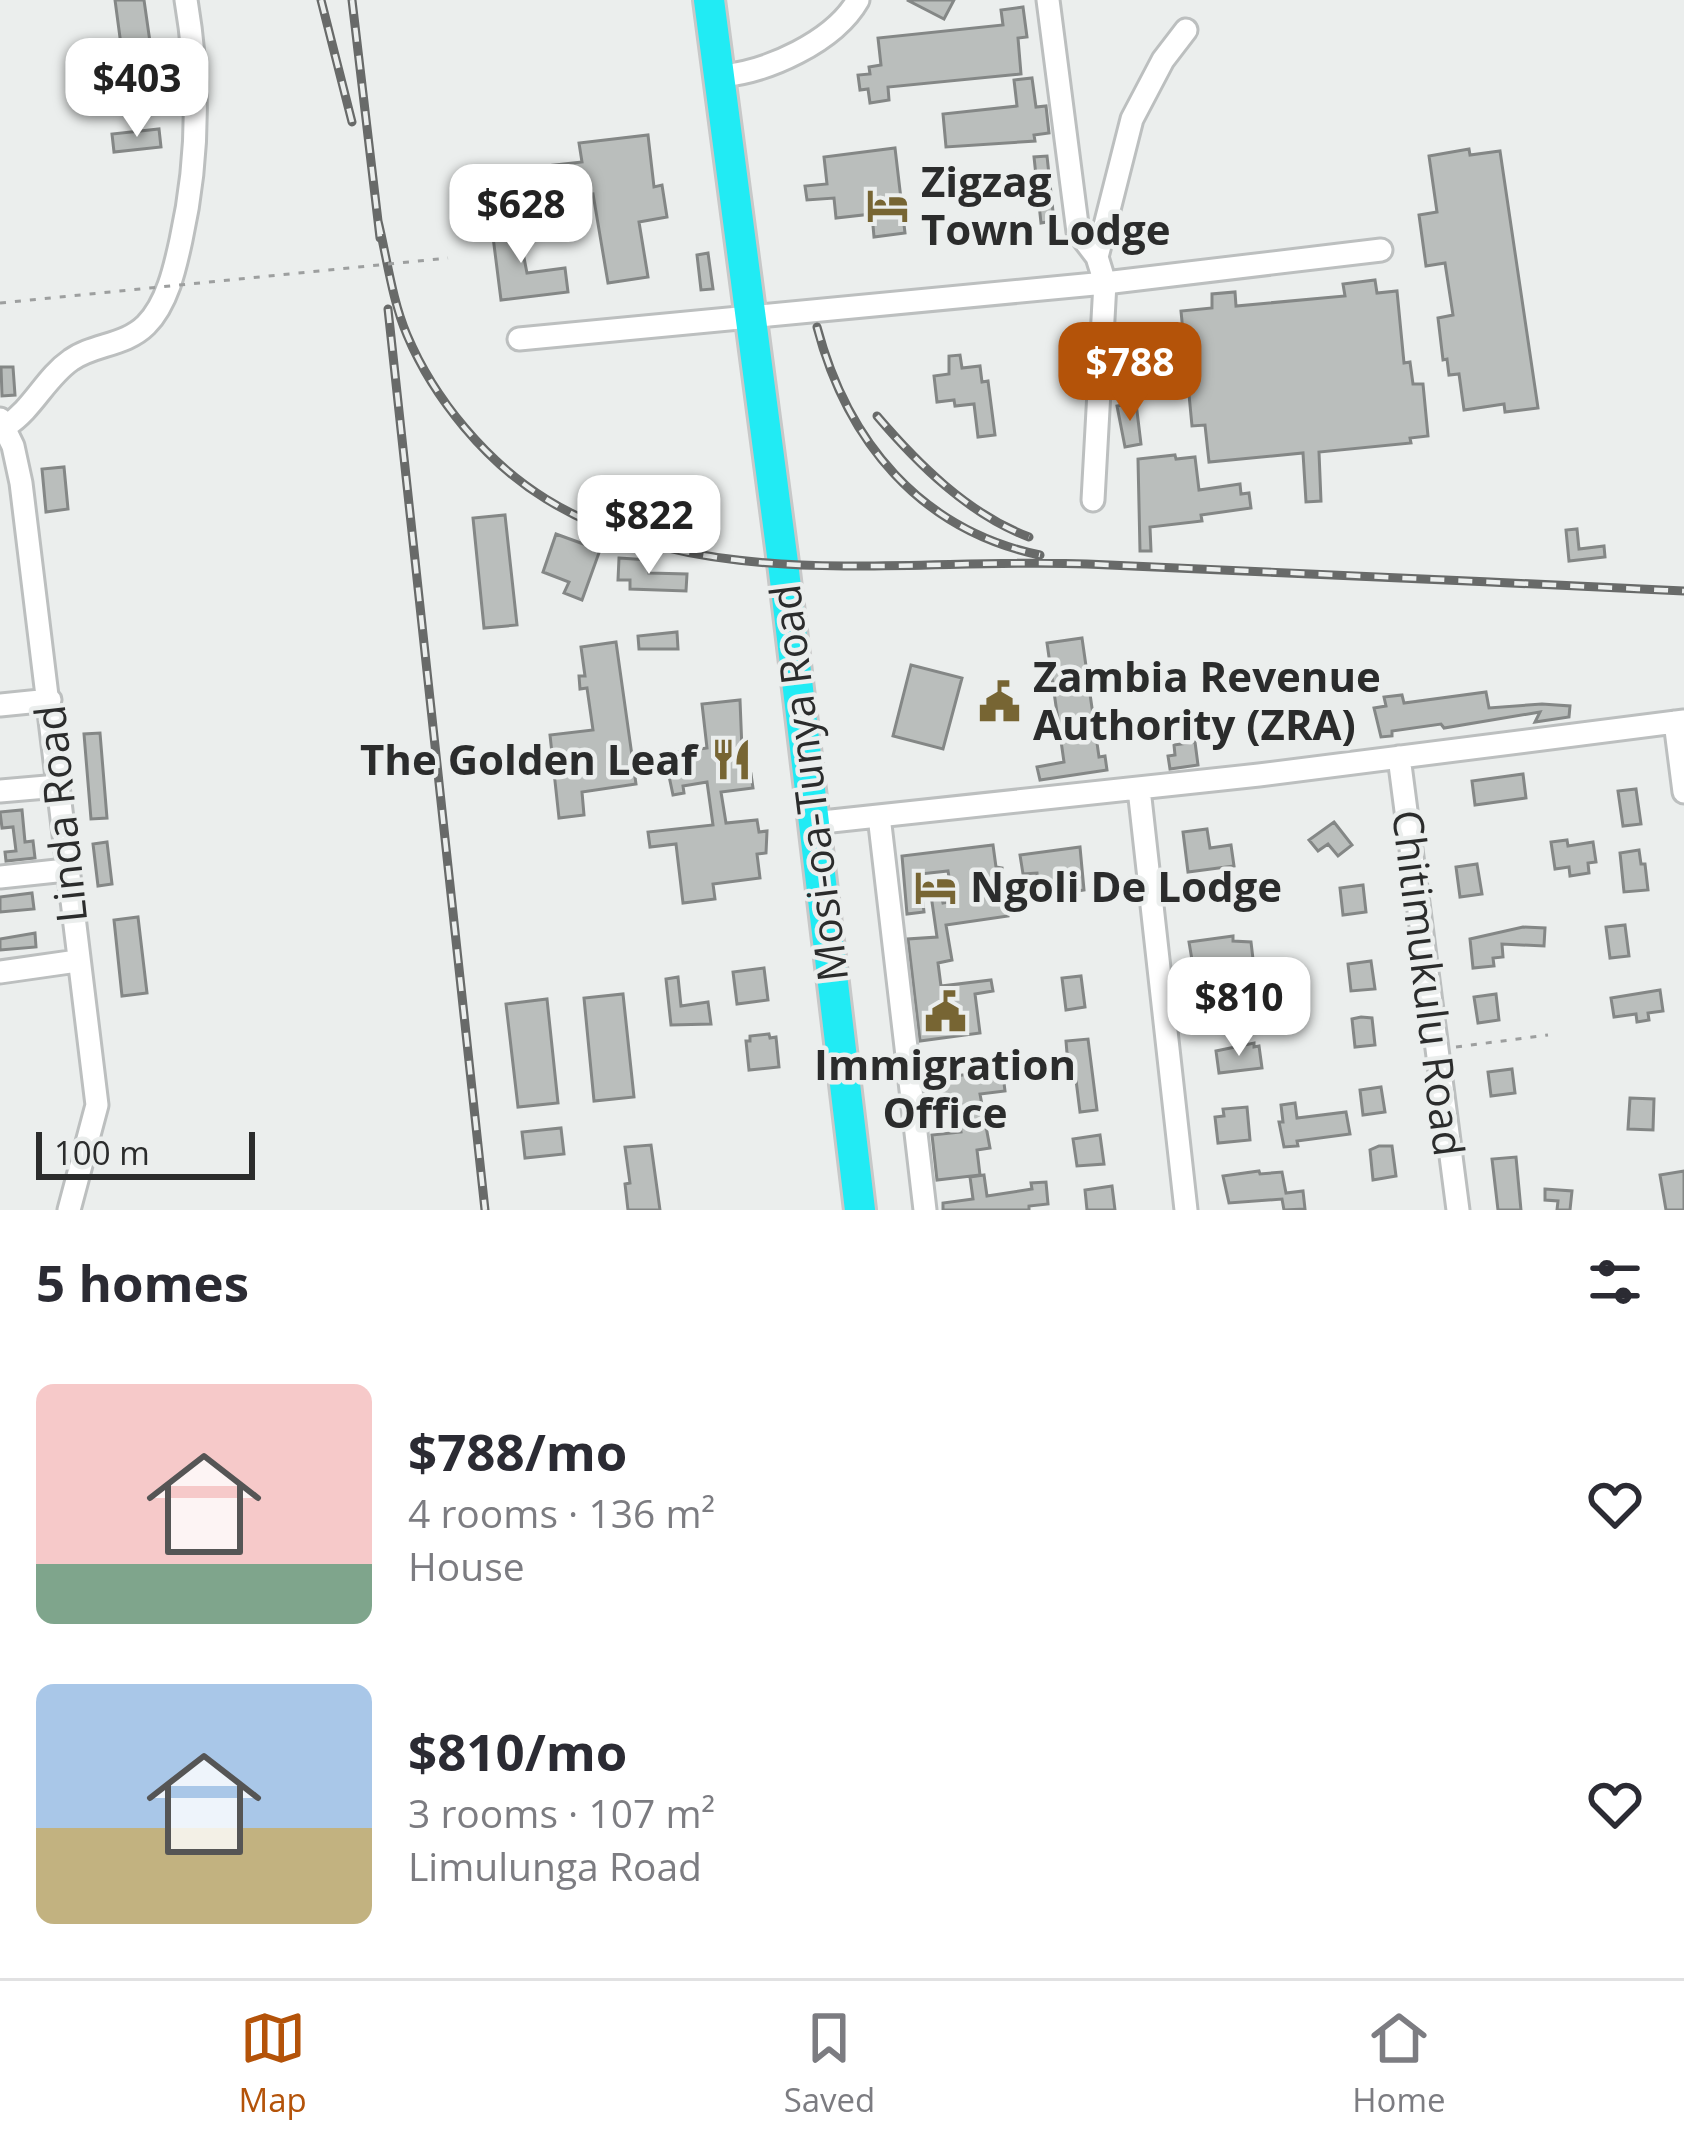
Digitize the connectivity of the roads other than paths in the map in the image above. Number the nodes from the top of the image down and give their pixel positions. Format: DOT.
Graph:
graph roads {
  1 [pos="186,0"];
  2 [pos="709,0"];
  3 [pos="858,0"];
  4 [pos="1048,0"];
  5 [pos="1186,30"];
  6 [pos="721,76"];
  7 [pos="1381,250"];
  8 [pos="1097,257"];
  9 [pos="1105,283"];
  10 [pos="749,317"];
  11 [pos="520,339"];
  12 [pos="3,422"];
  13 [pos="1093,500"];
  14 [pos="50,700"];
  15 [pos="0,705"];
  16 [pos="1680,722"];
  17 [pos="1399,757"];
  18 [pos="58,786"];
  19 [pos="1139,789"];
  20 [pos="0,791"];
  21 [pos="1684,793"];
  22 [pos="879,816"];
  23 [pos="813,824"];
  24 [pos="66,869"];
  25 [pos="0,877"];
  26 [pos="77,961"];
  27 [pos="0,972"];
  28 [pos="69,1210"];
  29 [pos="860,1210"];
  30 [pos="925,1210"];
  31 [pos="1186,1210"];
  32 [pos="1457,1210"];
  1 -- 12 [label="street"];
  2 -- 6 [label="highway, Mosi-oa-Tunya Road"];
  3 -- 6 [label="street"];
  4 -- 8 [label="street"];
  5 -- 8 [label="street"];
  6 -- 10 [label="highway, Mosi-oa-Tunya Road"];
  7 -- 9 [label="street"];
  8 -- 9 [label="street"];
  9 -- 10 [label="street"];
  9 -- 13 [label="street"];
  10 -- 11 [label="street"];
  10 -- 23 [label="highway, Mosi-oa-Tunya Road"];
  12 -- 14 [label="street, Linda Road"];
  14 -- 15 [label="street"];
  14 -- 18 [label="street, Linda Road"];
  16 -- 17 [label="street"];
  16 -- 21 [label="street"];
  17 -- 19 [label="street"];
  17 -- 32 [label="street, Chitimukulu Road"];
  18 -- 20 [label="street"];
  18 -- 24 [label="street, Linda Road"];
  19 -- 22 [label="street"];
  19 -- 31 [label="street"];
  22 -- 23 [label="street"];
  22 -- 30 [label="street"];
  23 -- 29 [label="highway, Mosi-oa-Tunya Road"];
  24 -- 25 [label="street"];
  24 -- 26 [label="street, Linda Road"];
  26 -- 27 [label="street"];
  26 -- 28 [label="street, Linda Road"];
}
